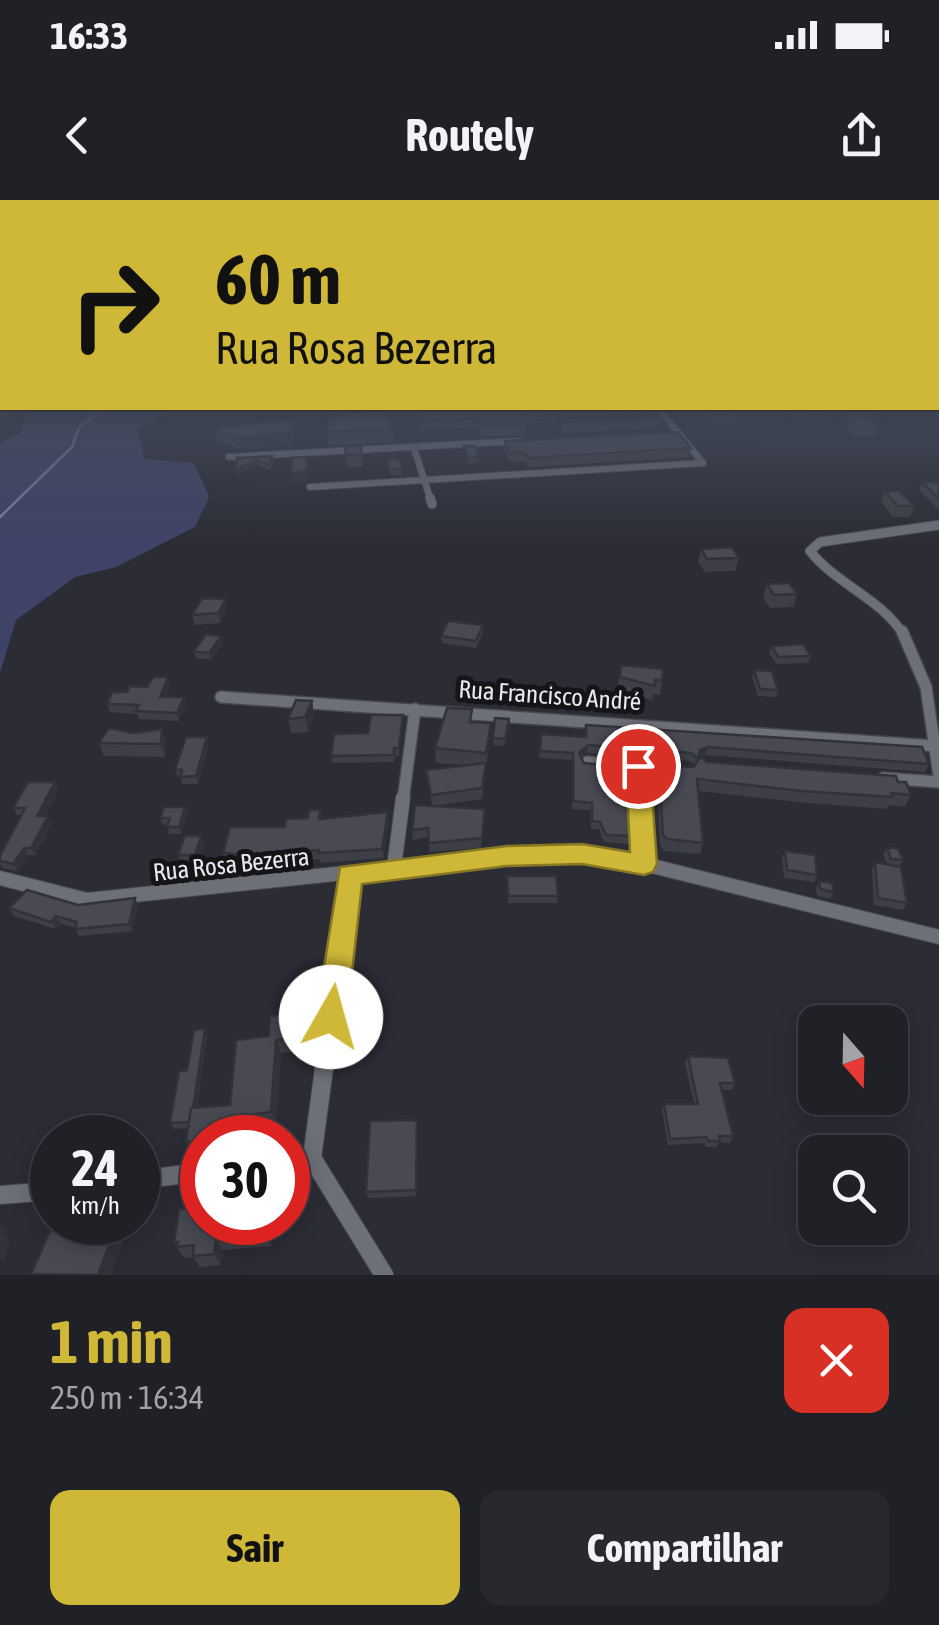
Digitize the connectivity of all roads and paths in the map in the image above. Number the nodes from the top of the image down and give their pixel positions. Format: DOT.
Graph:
graph roads {
  1 [pos="455,445"];
  2 [pos="690,445"];
  3 [pos="414,448"];
  4 [pos="228,456"];
  5 [pos="424,481"];
  6 [pos="310,486"];
  7 [pos="432,504"];
  8 [pos="939,525"];
  9 [pos="221,697"];
  10 [pos="415,709"];
  11 [pos="936,746"];
  12 [pos="587,762"];
  13 [pos="638,766"];
  14 [pos="688,770"];
  15 [pos="861,776"];
  16 [pos="939,779"];
  17 [pos="644,864"];
  18 [pos="394,867"];
  19 [pos="350,875"];
  20 [pos="0,878"];
  21 [pos="939,937"];
  22 [pos="312,1158"];
  23 [pos="30,1193"];
  24 [pos="0,1195"];
  25 [pos="384,1275"];
  1 -- 3 [label="street"];
  2 -- 5 [label="street"];
  3 -- 4 [label="street"];
  3 -- 5 [label="street"];
  5 -- 6 [label="street"];
  5 -- 7 [label="street"];
  8 -- 11 [label="street"];
  9 -- 10 [label="street, Rua Francisco André"];
  10 -- 11 [label="street, Rua Francisco André"];
  10 -- 18 [label="street"];
  11 -- 16 [label="street"];
  12 -- 13 [label="street"];
  13 -- 14 [label="street"];
  13 -- 17 [label="street"];
  15 -- 16 [label="street"];
  17 -- 18 [label="street, Rua Rosa Bezerra"];
  17 -- 21 [label="street, Rua Rosa Bezerra"];
  18 -- 19 [label="street, Rua Rosa Bezerra"];
  19 -- 20 [label="street, Rua Rosa Bezerra"];
  19 -- 22 [label="street"];
  22 -- 25 [label="street"];
  23 -- 24 [label="street"];
}
